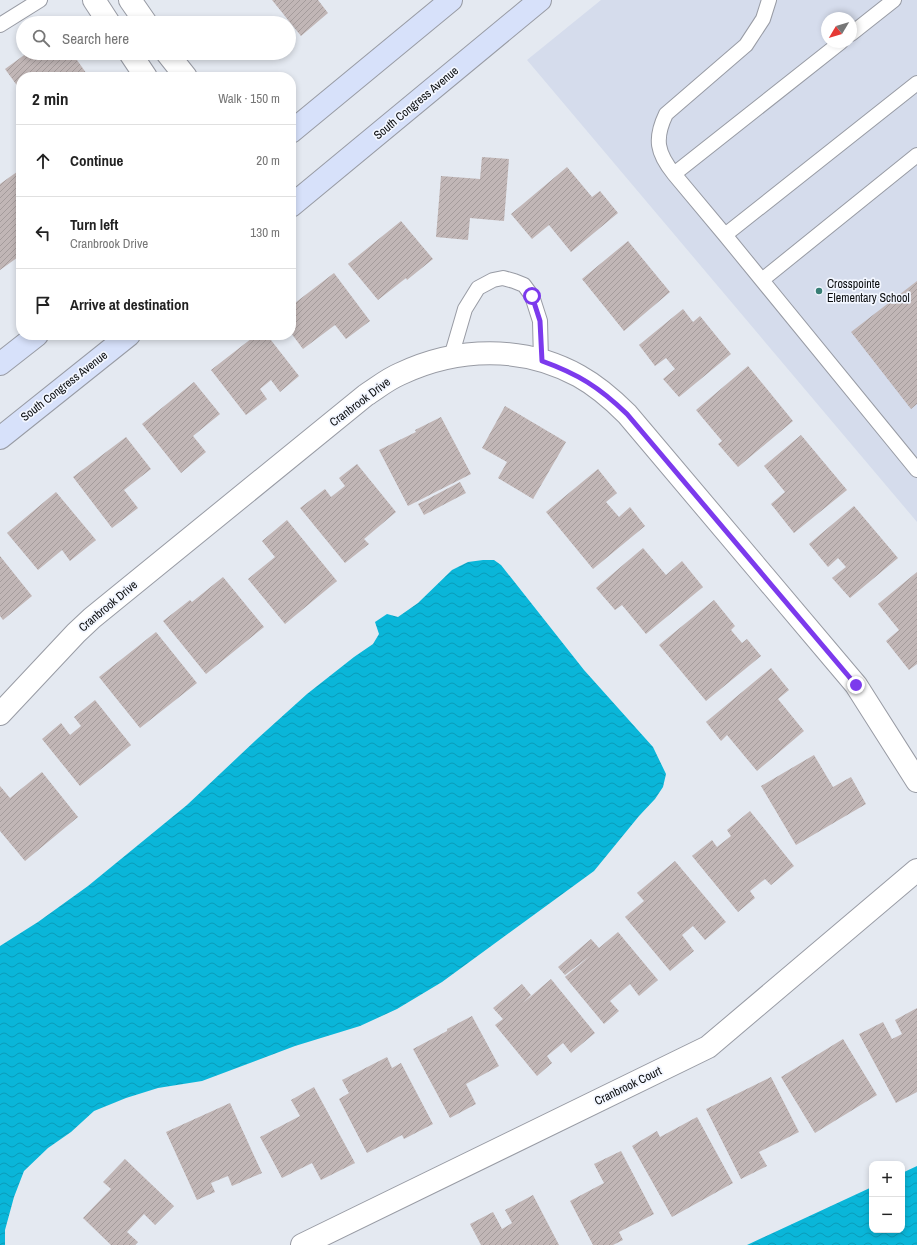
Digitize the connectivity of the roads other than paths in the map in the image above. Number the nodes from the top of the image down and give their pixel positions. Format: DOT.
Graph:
graph roads {
  1 [pos="40,0"];
  2 [pos="94,0"];
  3 [pos="130,0"];
  4 [pos="451,0"];
  5 [pos="540,0"];
  6 [pos="769,0"];
  7 [pos="894,0"];
  8 [pos="104,16"];
  9 [pos="141,16"];
  10 [pos="0,25"];
  11 [pos="857,29"];
  12 [pos="833,48"];
  13 [pos="135,60"];
  14 [pos="173,60"];
  15 [pos="143,72"];
  16 [pos="182,72"];
  17 [pos="917,83"];
  18 [pos="296,128"];
  19 [pos="917,155"];
  20 [pos="674,174"];
  21 [pos="296,202"];
  22 [pos="725,235"];
  23 [pos="762,280"];
  24 [pos="31,340"];
  25 [pos="123,340"];
  26 [pos="451,357"];
  27 [pos="542,361"];
  28 [pos="0,364"];
  29 [pos="0,438"];
  30 [pos="917,470"];
  31 [pos="0,714"];
  32 [pos="917,781"];
  33 [pos="917,870"];
  34 [pos="302,1245"];
  1 -- 10 [label="lane"];
  2 -- 8 [label="street"];
  3 -- 9 [label="street"];
  4 -- 18 [label="main road"];
  5 -- 21 [label="main road, South Congress Avenue"];
  6 -- 20 [label="lane"];
  7 -- 11 [label="lane"];
  12 -- 20 [label="lane"];
  13 -- 15 [label="street"];
  14 -- 16 [label="street"];
  17 -- 22 [label="lane"];
  19 -- 23 [label="lane"];
  20 -- 22 [label="lane"];
  22 -- 23 [label="lane"];
  23 -- 30 [label="lane"];
  24 -- 28 [label="main road"];
  25 -- 29 [label="main road, South Congress Avenue"];
  26 -- 27 [label="street, Cranbrook Drive"];
  26 -- 27 [label="lane"];
  26 -- 31 [label="street, Cranbrook Drive"];
  27 -- 32 [label="street, Cranbrook Drive"];
  33 -- 34 [label="street, Cranbrook Court"];
}
